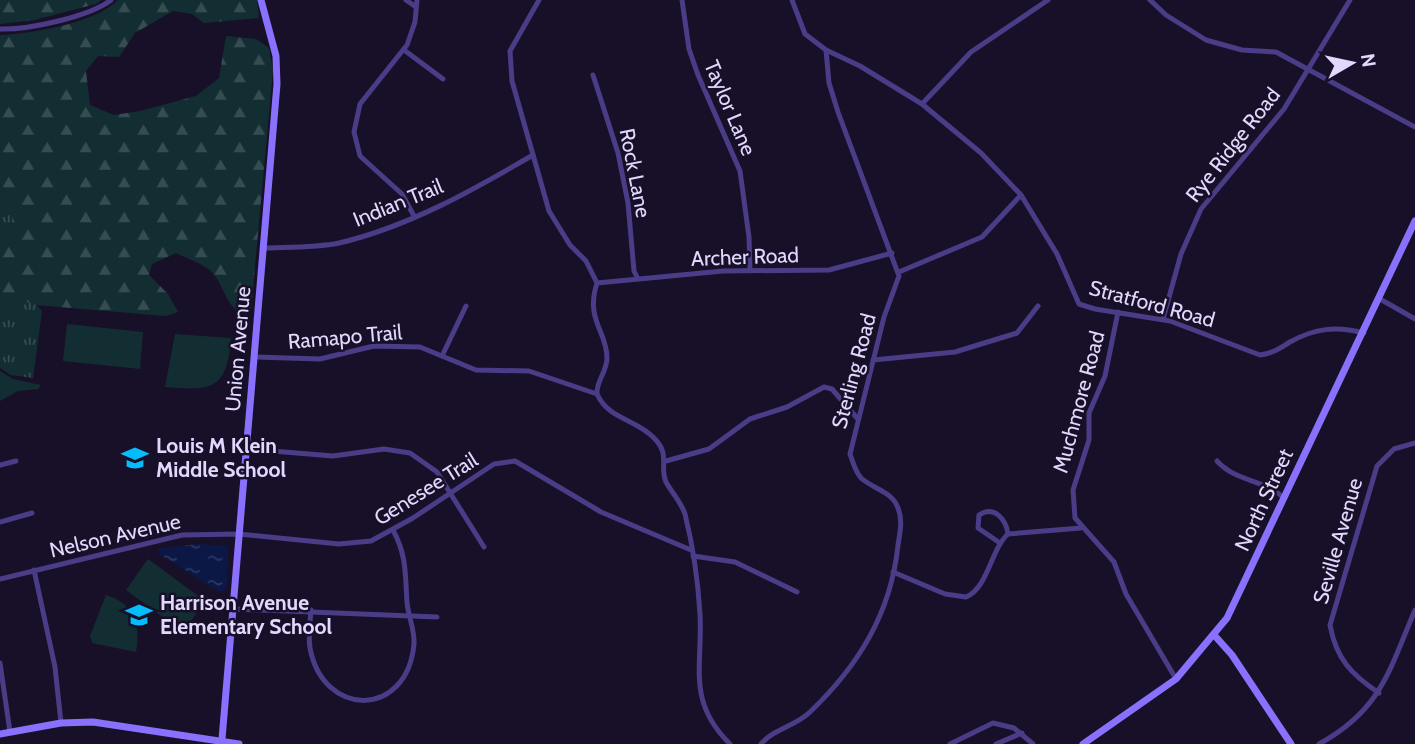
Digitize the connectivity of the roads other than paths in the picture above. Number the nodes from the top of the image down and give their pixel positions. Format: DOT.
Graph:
graph roads {
  1 [pos="111,0"];
  2 [pos="261,0"];
  3 [pos="406,0"];
  4 [pos="539,0"];
  5 [pos="682,0"];
  6 [pos="792,0"];
  7 [pos="1048,0"];
  8 [pos="1150,0"];
  9 [pos="1350,0"];
  10 [pos="416,3"];
  11 [pos="0,29"];
  12 [pos="404,50"];
  13 [pos="826,50"];
  14 [pos="1309,70"];
  15 [pos="593,75"];
  16 [pos="443,79"];
  17 [pos="922,104"];
  18 [pos="1415,127"];
  19 [pos="533,155"];
  20 [pos="1021,195"];
  21 [pos="414,216"];
  22 [pos="1415,221"];
  23 [pos="264,248"];
  24 [pos="892,253"];
  25 [pos="750,270"];
  26 [pos="899,272"];
  27 [pos="638,279"];
  28 [pos="597,283"];
  29 [pos="1380,299"];
  30 [pos="466,306"];
  31 [pos="1038,306"];
  32 [pos="1118,312"];
  33 [pos="1163,319"];
  34 [pos="1415,319"];
  35 [pos="1364,334"];
  36 [pos="442,356"];
  37 [pos="255,357"];
  38 [pos="873,360"];
  39 [pos="597,394"];
  40 [pos="857,418"];
  41 [pos="1415,443"];
  42 [pos="247,449"];
  43 [pos="16,461"];
  44 [pos="666,461"];
  45 [pos="1217,461"];
  46 [pos="0,465"];
  47 [pos="450,493"];
  48 [pos="1284,498"];
  49 [pos="32,513"];
  50 [pos="0,522"];
  51 [pos="1081,528"];
  52 [pos="393,530"];
  53 [pos="239,534"];
  54 [pos="1008,534"];
  55 [pos="1000,543"];
  56 [pos="484,547"];
  57 [pos="692,553"];
  58 [pos="34,570"];
  59 [pos="893,572"];
  60 [pos="0,579"];
  61 [pos="797,592"];
  62 [pos="233,609"];
  63 [pos="311,610"];
  64 [pos="1415,610"];
  65 [pos="408,614"];
  66 [pos="437,617"];
  67 [pos="1215,636"];
  68 [pos="0,663"];
  69 [pos="1177,679"];
  70 [pos="1379,693"];
  71 [pos="61,723"];
  72 [pos="10,732"];
  73 [pos="1022,733"];
  74 [pos="0,734"];
  75 [pos="222,741"];
  76 [pos="239,744"];
  77 [pos="730,744"];
  78 [pos="761,744"];
  79 [pos="950,744"];
  80 [pos="996,744"];
  81 [pos="1033,744"];
  82 [pos="1083,744"];
  83 [pos="1291,744"];
  84 [pos="1319,744"];
  1 -- 11 [label="street"];
  2 -- 23 [label="main road, Union Avenue"];
  3 -- 10 [label="street"];
  4 -- 19 [label="street"];
  5 -- 25 [label="street, Taylor Lane"];
  6 -- 13 [label="street"];
  7 -- 17 [label="street"];
  8 -- 14 [label="street"];
  9 -- 14 [label="street, Rye Ridge Road"];
  10 -- 12 [label="street"];
  12 -- 16 [label="street"];
  12 -- 21 [label="street"];
  13 -- 17 [label="street, Stratford Road"];
  13 -- 24 [label="street"];
  14 -- 18 [label="street"];
  14 -- 33 [label="street, Rye Ridge Road"];
  15 -- 27 [label="street, Rock Lane"];
  17 -- 20 [label="street, Stratford Road"];
  19 -- 21 [label="street, Indian Trail"];
  19 -- 28 [label="street"];
  20 -- 26 [label="street"];
  20 -- 32 [label="street, Stratford Road"];
  21 -- 23 [label="street, Indian Trail"];
  22 -- 29 [label="main road, North Street"];
  23 -- 37 [label="main road, Union Avenue"];
  24 -- 25 [label="street, Archer Road"];
  24 -- 26 [label="street"];
  25 -- 27 [label="street, Archer Road"];
  26 -- 38 [label="street, Sterling Road"];
  27 -- 28 [label="street, Archer Road"];
  28 -- 39 [label="street"];
  29 -- 34 [label="street"];
  29 -- 35 [label="main road, North Street"];
  30 -- 36 [label="street"];
  31 -- 38 [label="street"];
  32 -- 33 [label="street, Stratford Road"];
  32 -- 51 [label="street, Muchmore Road"];
  33 -- 35 [label="street, Stratford Road"];
  35 -- 48 [label="main road, North Street"];
  36 -- 37 [label="street, Ramapo Trail"];
  36 -- 39 [label="street, Ramapo Trail"];
  37 -- 42 [label="main road, Union Avenue"];
  38 -- 40 [label="street, Sterling Road"];
  39 -- 44 [label="street"];
  40 -- 44 [label="street"];
  40 -- 59 [label="street, Sterling Road"];
  41 -- 70 [label="street, Seville Avenue"];
  42 -- 47 [label="street"];
  42 -- 53 [label="main road, Union Avenue"];
  43 -- 46 [label="street"];
  44 -- 57 [label="street"];
  45 -- 48 [label="street"];
  47 -- 52 [label="street, Genesee Trail"];
  47 -- 56 [label="street"];
  47 -- 57 [label="street, Genesee Trail"];
  48 -- 67 [label="main road, North Street"];
  49 -- 50 [label="street"];
  51 -- 54 [label="street"];
  51 -- 69 [label="street"];
  52 -- 53 [label="street, Genesee Trail"];
  52 -- 65 [label="street"];
  53 -- 58 [label="street, Nelson Avenue"];
  53 -- 62 [label="main road, Union Avenue"];
  54 -- 55 [label="street"];
  54 -- 55 [label="street"];
  55 -- 59 [label="street"];
  57 -- 61 [label="street, Genesee Trail"];
  57 -- 77 [label="street"];
  58 -- 60 [label="street, Nelson Avenue"];
  58 -- 71 [label="street"];
  59 -- 78 [label="street, Sterling Road"];
  62 -- 63 [label="street"];
  62 -- 75 [label="main road, Union Avenue"];
  63 -- 65 [label="street"];
  63 -- 65 [label="street"];
  64 -- 70 [label="street"];
  65 -- 66 [label="street"];
  67 -- 69 [label="main road, North Street"];
  67 -- 83 [label="main road"];
  68 -- 72 [label="street"];
  69 -- 82 [label="main road, North Street"];
  70 -- 84 [label="street"];
  71 -- 72 [label="main road"];
  71 -- 75 [label="main road"];
  72 -- 74 [label="main road"];
  73 -- 79 [label="street"];
  73 -- 80 [label="street"];
  73 -- 81 [label="street"];
  75 -- 76 [label="main road"];
}
